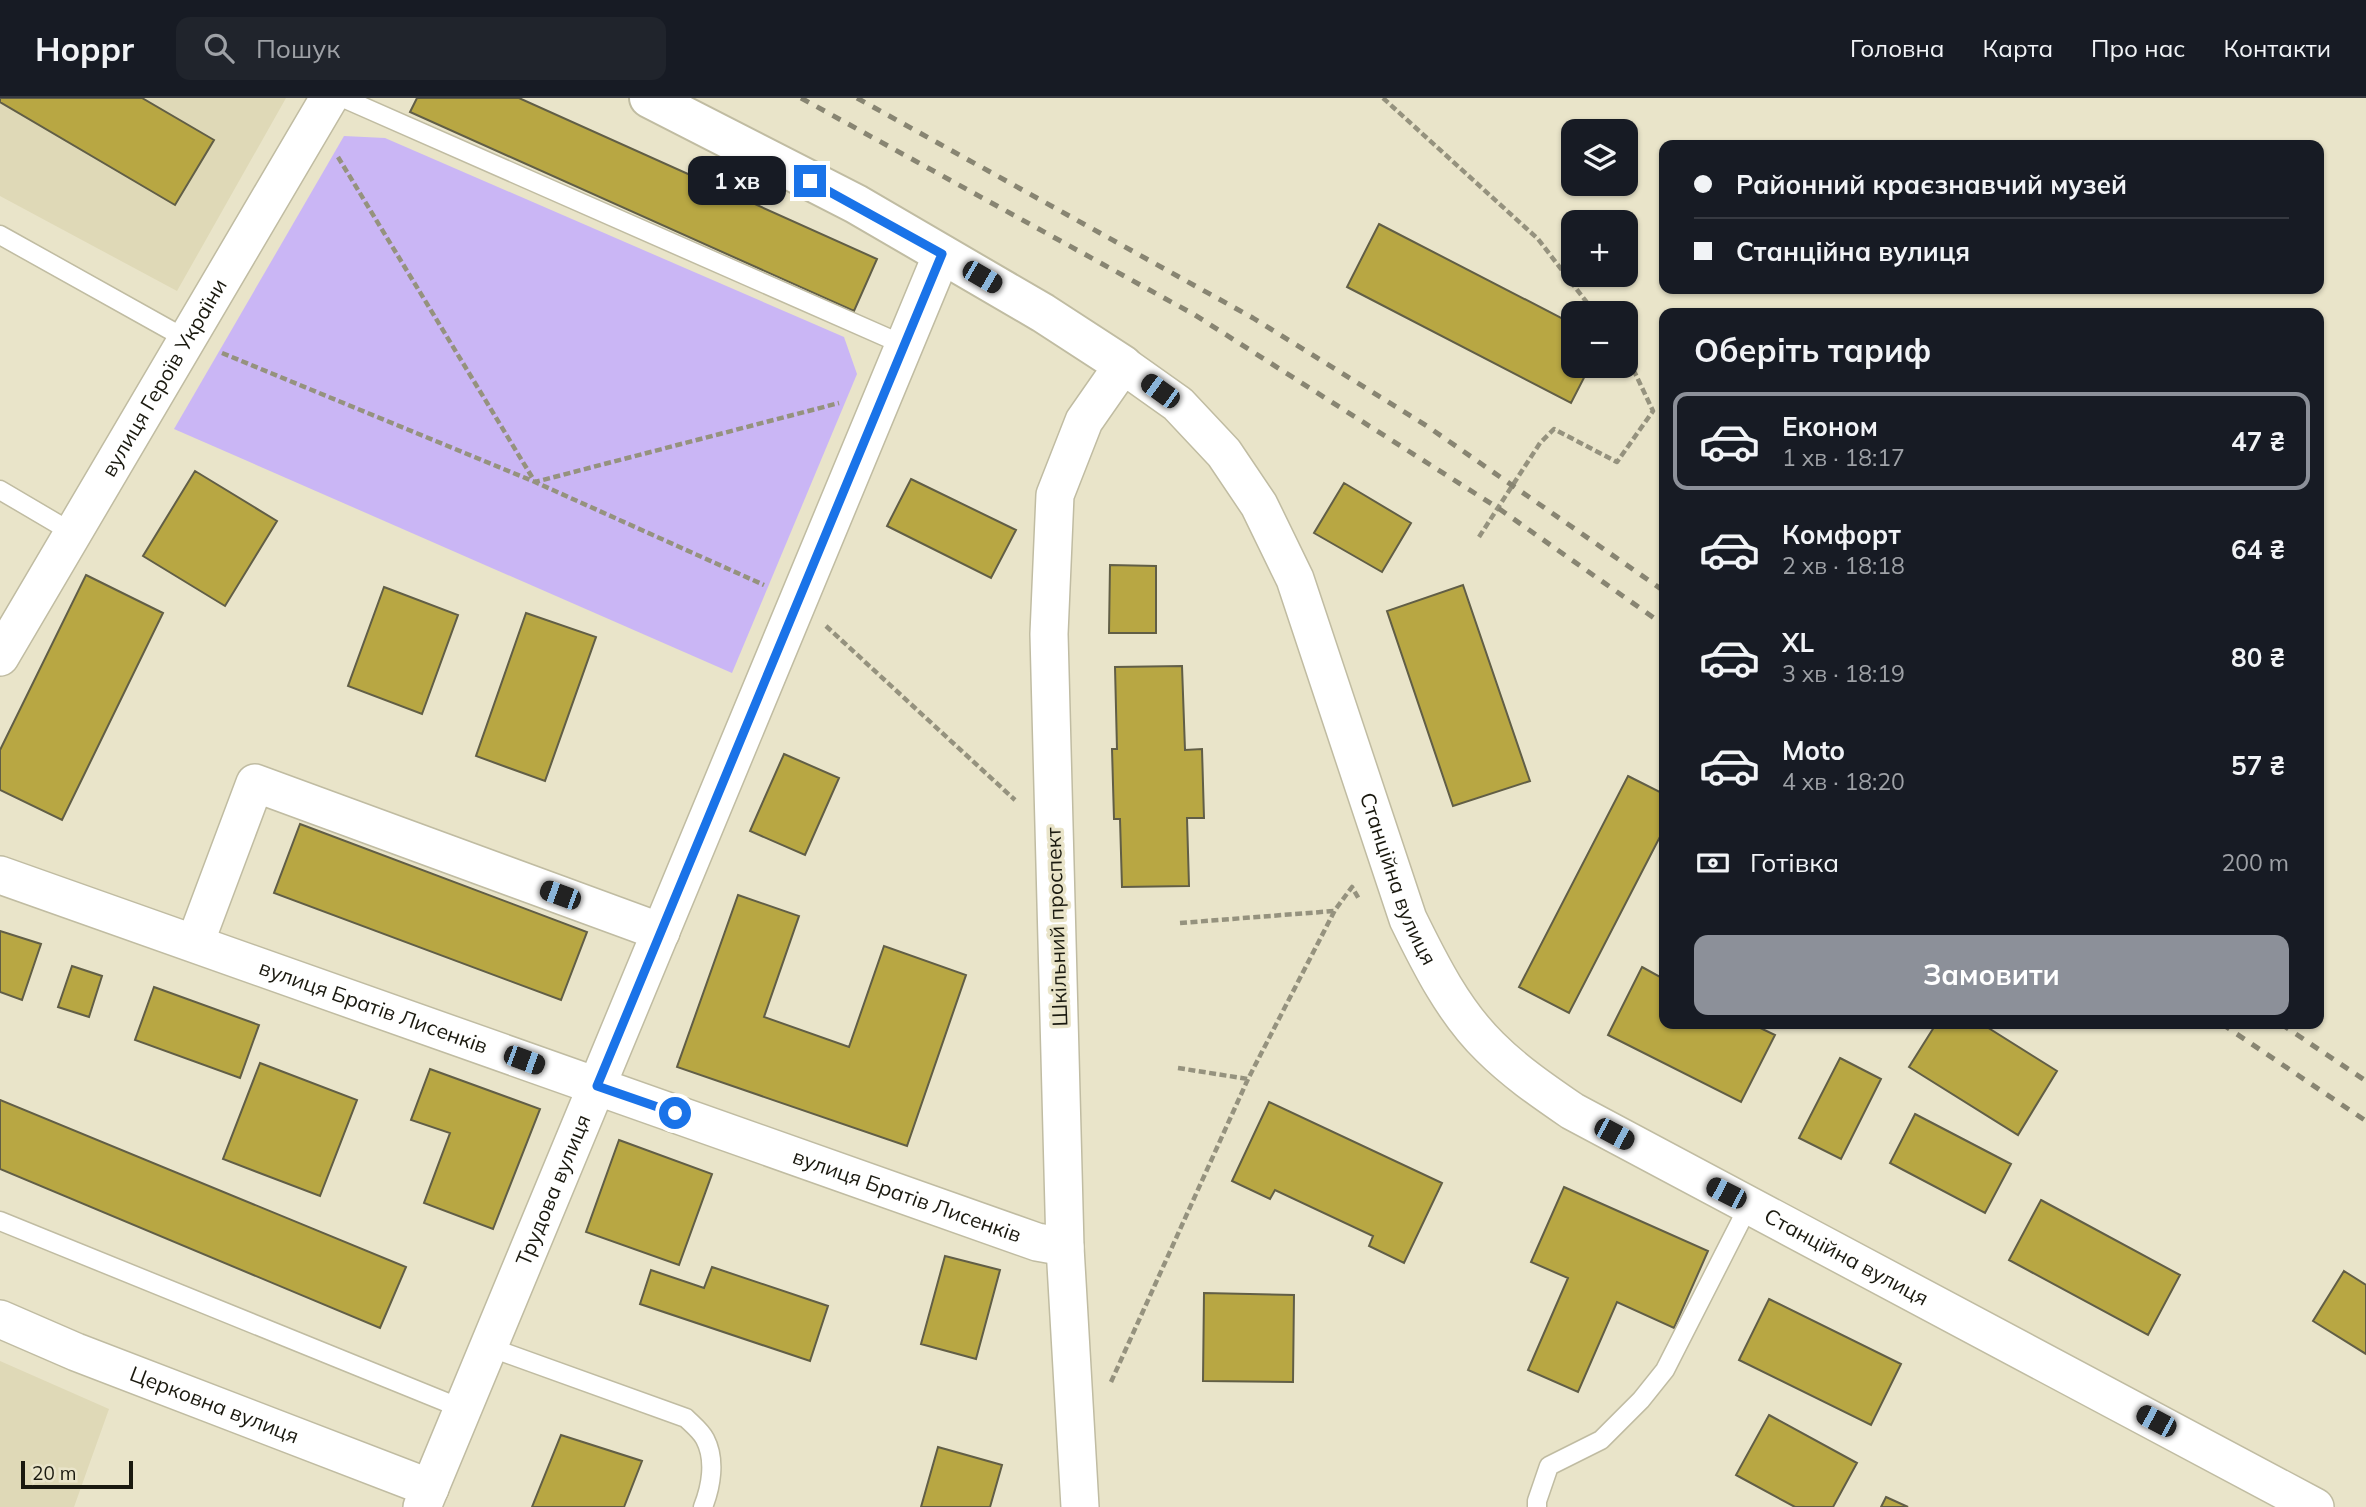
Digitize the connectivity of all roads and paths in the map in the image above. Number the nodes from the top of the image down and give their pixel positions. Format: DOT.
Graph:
graph roads {
  1 [pos="344,98"];
  2 [pos="649,98"];
  3 [pos="1383,98"];
  4 [pos="322,109"];
  5 [pos="0,235"];
  6 [pos="942,254"];
  7 [pos="1586,301"];
  8 [pos="188,340"];
  9 [pos="904,345"];
  10 [pos="1123,365"];
  11 [pos="1637,378"];
  12 [pos="885,391"];
  13 [pos="535,482"];
  14 [pos="0,490"];
  15 [pos="73,533"];
  16 [pos="1479,537"];
  17 [pos="798,600"];
  18 [pos="0,657"];
  19 [pos="1017,801"];
  20 [pos="0,875"];
  21 [pos="1366,909"];
  22 [pos="1335,911"];
  23 [pos="1180,923"];
  24 [pos="661,932"];
  25 [pos="195,943"];
  26 [pos="1178,1068"];
  27 [pos="1248,1079"];
  28 [pos="597,1086"];
  29 [pos="1749,1205"];
  30 [pos="0,1221"];
  31 [pos="1065,1247"];
  32 [pos="0,1319"];
  33 [pos="489,1347"];
  34 [pos="1110,1384"];
  35 [pos="463,1409"];
  36 [pos="426,1498"];
  37 [pos="703,1507"];
  38 [pos="1080,1507"];
  39 [pos="1537,1507"];
  40 [pos="2315,1507"];
  1 -- 9 [label="lane"];
  2 -- 6 [label="street, Станційна вулиця"];
  3 -- 7 [label="path"];
  4 -- 8 [label="street, вулиця Героїв України"];
  4 -- 13 [label="path"];
  5 -- 8 [label="lane"];
  6 -- 9 [label="street, Трудова вулиця"];
  6 -- 10 [label="street, Станційна вулиця"];
  8 -- 13 [label="path"];
  8 -- 15 [label="street, вулиця Героїв України"];
  9 -- 12 [label="street, Трудова вулиця"];
  10 -- 29 [label="street, Станційна вулиця"];
  10 -- 31 [label="street, Шкільний проспект"];
  11 -- 16 [label="path"];
  12 -- 13 [label="path"];
  12 -- 17 [label="street, Трудова вулиця"];
  13 -- 17 [label="path"];
  14 -- 15 [label="lane"];
  15 -- 18 [label="street, вулиця Героїв України"];
  17 -- 19 [label="path"];
  17 -- 24 [label="street, Трудова вулиця"];
  20 -- 25 [label="street, вулиця Братів Лисенків"];
  21 -- 22 [label="path"];
  22 -- 23 [label="path"];
  22 -- 27 [label="path"];
  24 -- 25 [label="street"];
  24 -- 28 [label="street, Трудова вулиця"];
  25 -- 28 [label="street, вулиця Братів Лисенків"];
  26 -- 27 [label="path"];
  27 -- 34 [label="path"];
  28 -- 31 [label="street, вулиця Братів Лисенків"];
  28 -- 33 [label="street, Трудова вулиця"];
  29 -- 39 [label="lane"];
  29 -- 40 [label="street, Станційна вулиця"];
  30 -- 35 [label="lane"];
  31 -- 38 [label="street, Шкільний проспект"];
  32 -- 36 [label="street, Церковна вулиця"];
  33 -- 35 [label="street, Трудова вулиця"];
  33 -- 37 [label="lane"];
  35 -- 36 [label="street, Трудова вулиця"];
}
